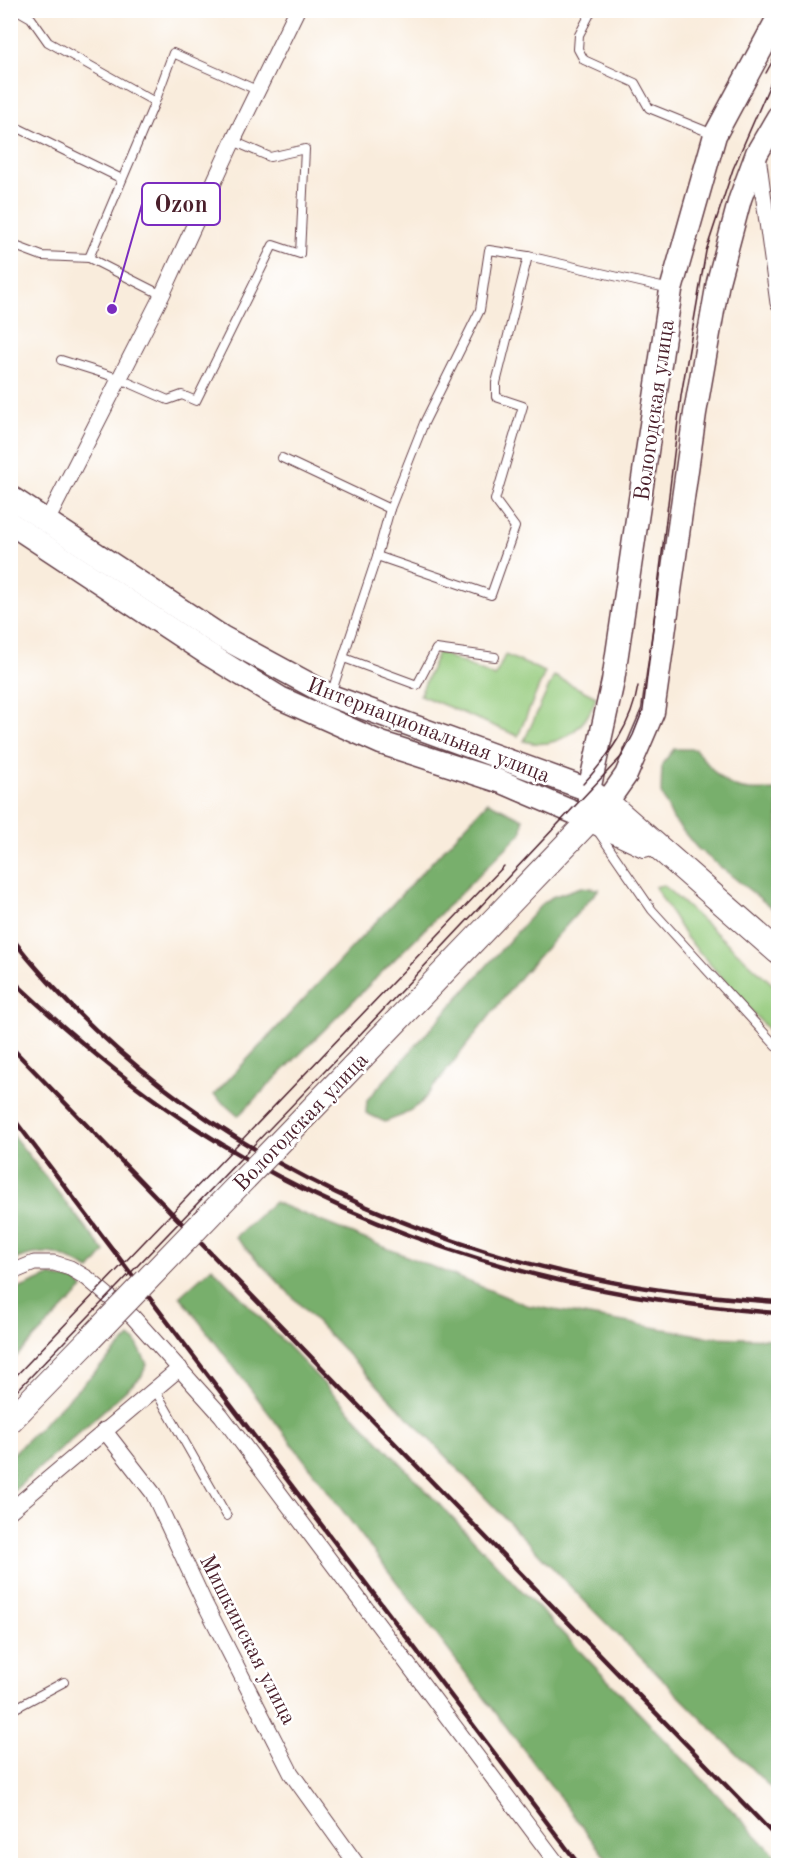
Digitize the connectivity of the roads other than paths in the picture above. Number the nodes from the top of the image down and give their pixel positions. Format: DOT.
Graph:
graph roads {
  1 [pos="17,10"];
  2 [pos="297,10"];
  3 [pos="592,10"];
  4 [pos="778,18"];
  5 [pos="259,92"];
  6 [pos="155,102"];
  7 [pos="778,117"];
  8 [pos="10,124"];
  9 [pos="715,135"];
  10 [pos="233,141"];
  11 [pos="757,153"];
  12 [pos="122,180"];
  13 [pos="10,244"];
  14 [pos="528,256"];
  15 [pos="89,258"];
  16 [pos="671,290"];
  17 [pos="162,295"];
  18 [pos="778,303"];
  19 [pos="61,360"];
  20 [pos="118,378"];
  21 [pos="282,458"];
  22 [pos="10,497"];
  23 [pos="390,509"];
  24 [pos="47,521"];
  25 [pos="10,522"];
  26 [pos="377,556"];
  27 [pos="495,657"];
  28 [pos="344,658"];
  29 [pos="331,696"];
  30 [pos="598,796"];
  31 [pos="589,819"];
  32 [pos="671,858"];
  33 [pos="778,951"];
  34 [pos="778,1048"];
  35 [pos="10,1273"];
  36 [pos="180,1368"];
  37 [pos="154,1388"];
  38 [pos="10,1421"];
  39 [pos="104,1430"];
  40 [pos="10,1511"];
  41 [pos="226,1516"];
  42 [pos="64,1682"];
  43 [pos="10,1711"];
  44 [pos="358,1866"];
  45 [pos="560,1866"];
  1 -- 6 [label="lane"];
  2 -- 5 [label="street"];
  3 -- 9 [label="lane"];
  4 -- 9 [label="main road, Вологодская улица"];
  5 -- 6 [label="lane"];
  5 -- 10 [label="street"];
  6 -- 12 [label="lane"];
  7 -- 11 [label="main road, Вологодская улица"];
  8 -- 12 [label="lane"];
  9 -- 16 [label="main road, Вологодская улица"];
  10 -- 17 [label="street"];
  10 -- 20 [label="lane"];
  11 -- 18 [label="street"];
  11 -- 30 [label="main road, Вологодская улица"];
  12 -- 15 [label="lane"];
  13 -- 15 [label="lane"];
  14 -- 16 [label="lane"];
  14 -- 23 [label="lane"];
  14 -- 26 [label="lane"];
  15 -- 17 [label="lane"];
  16 -- 30 [label="main road, Вологодская улица"];
  17 -- 20 [label="street"];
  19 -- 20 [label="lane"];
  20 -- 24 [label="street"];
  21 -- 23 [label="lane"];
  22 -- 24 [label="main road, Интернациональная улица"];
  23 -- 26 [label="lane"];
  24 -- 29 [label="main road, Интернациональная улица"];
  25 -- 31 [label="main road, Интернациональная улица"];
  26 -- 28 [label="lane"];
  27 -- 28 [label="lane"];
  28 -- 29 [label="lane"];
  29 -- 30 [label="main road, Интернациональная улица"];
  30 -- 31 [label="main road, Вологодская улица"];
  30 -- 32 [label="main road"];
  31 -- 32 [label="main road"];
  31 -- 34 [label="lane"];
  31 -- 38 [label="main road, Вологодская улица, bridge"];
  32 -- 33 [label="main road"];
  35 -- 36 [label="street"];
  36 -- 37 [label="street"];
  36 -- 45 [label="street"];
  37 -- 39 [label="street"];
  37 -- 41 [label="lane"];
  39 -- 40 [label="street"];
  39 -- 44 [label="street, Мишкинская улица"];
  42 -- 43 [label="lane"];
}
